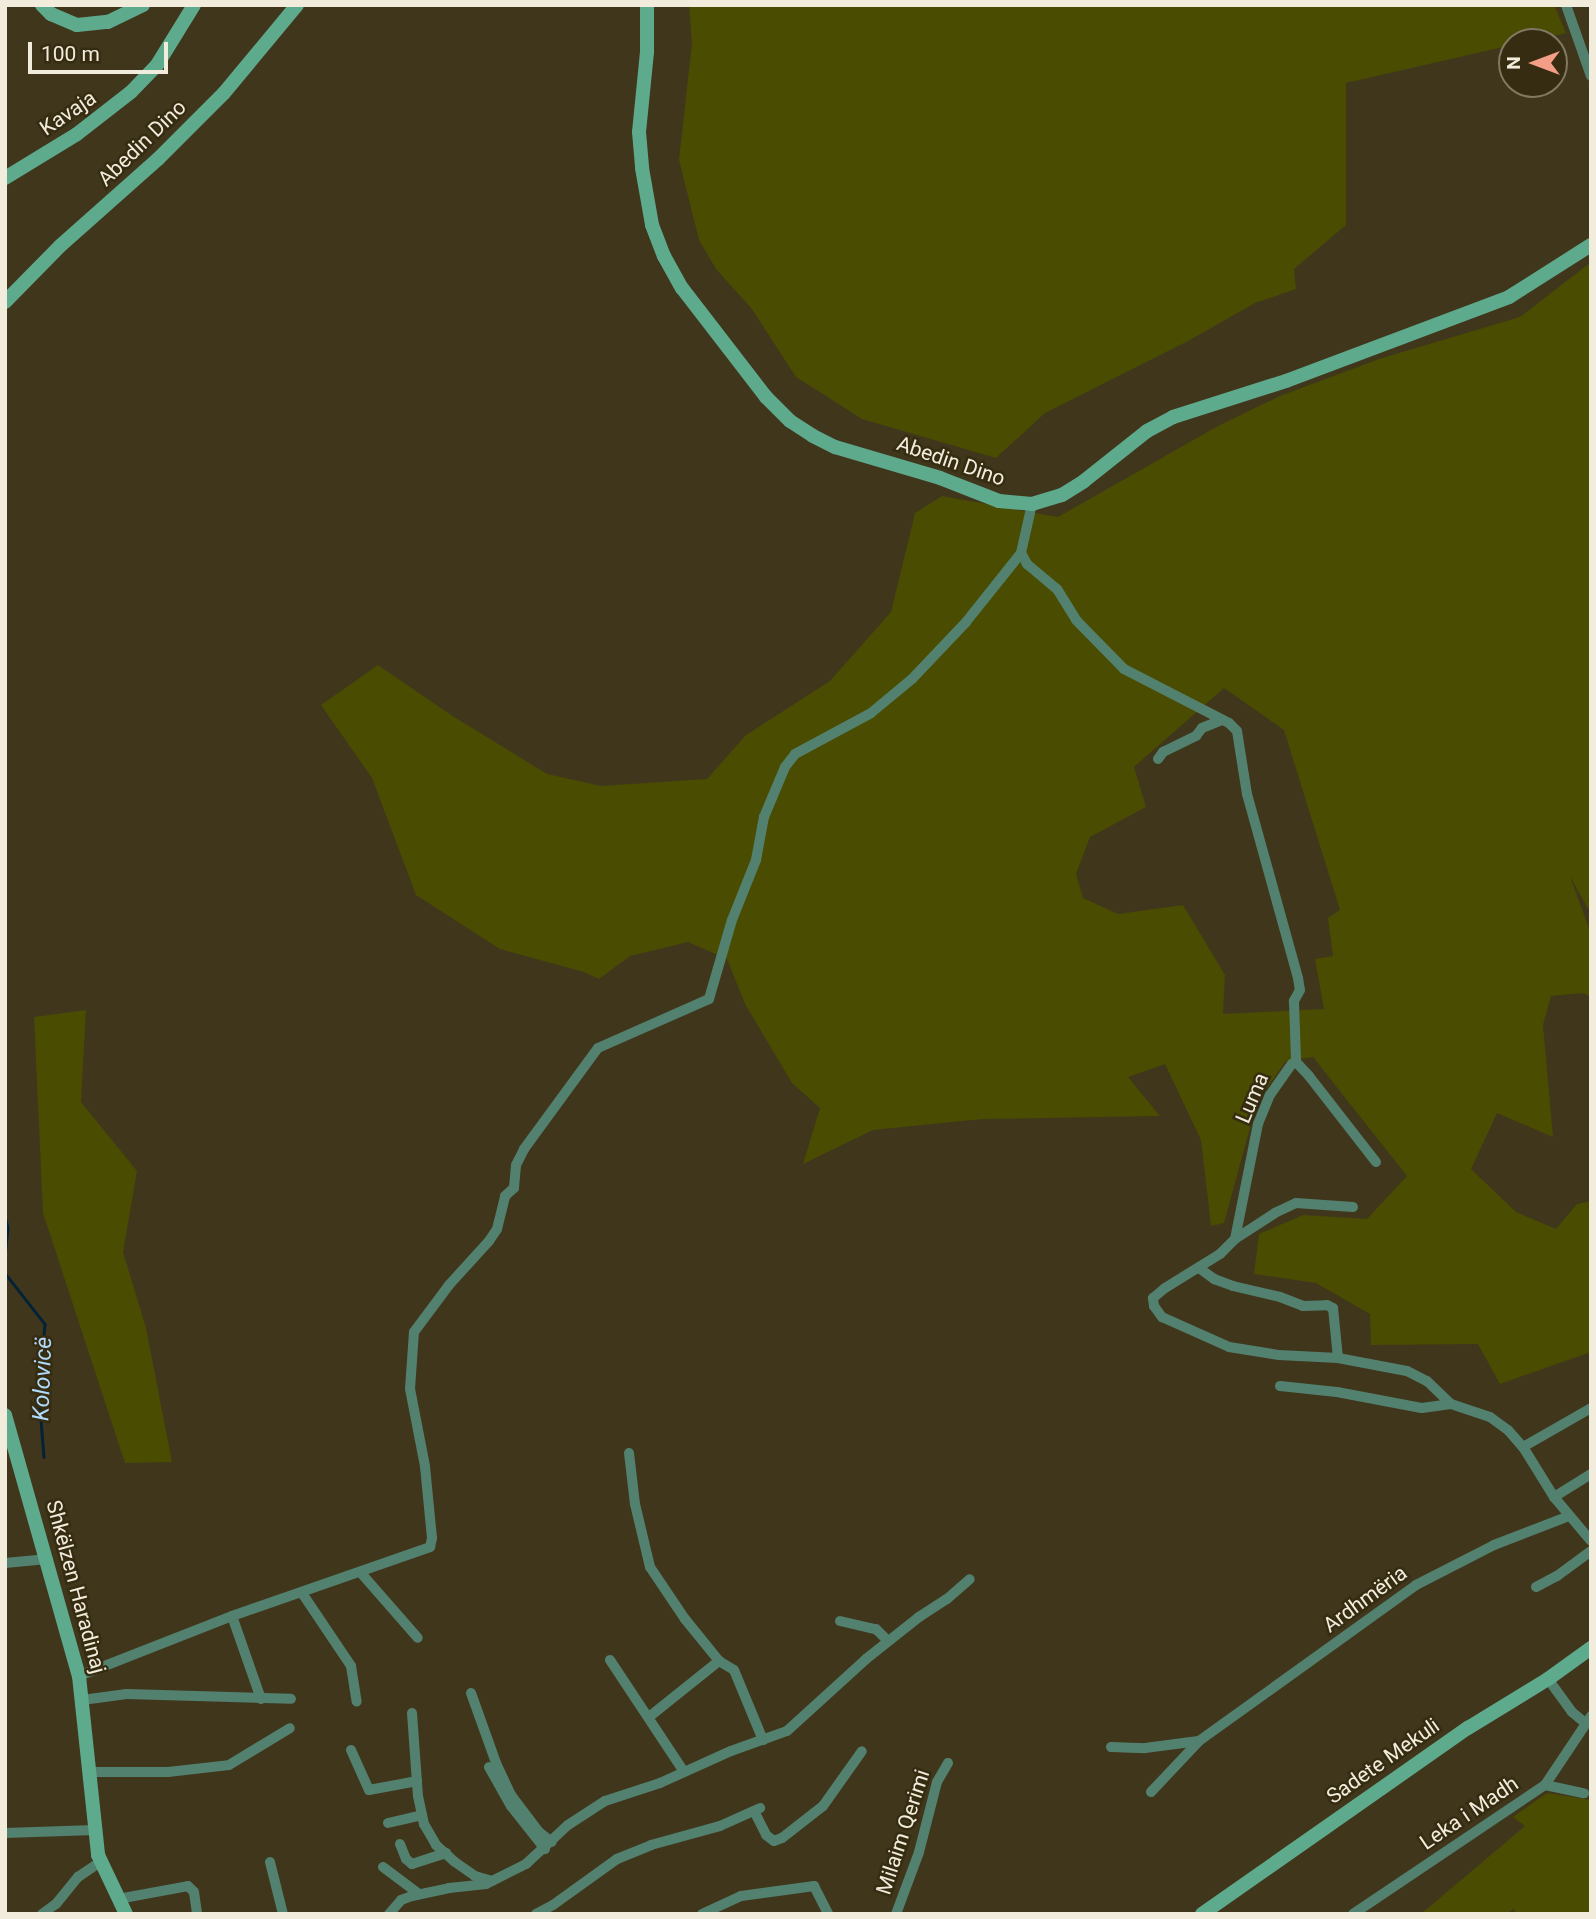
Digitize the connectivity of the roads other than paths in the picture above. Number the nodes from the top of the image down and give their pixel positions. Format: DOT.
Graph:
graph roads {
  1 [pos="41,5"];
  2 [pos="143,5"];
  3 [pos="194,5"];
  4 [pos="297,5"];
  5 [pos="647,5"];
  6 [pos="1566,5"];
  7 [pos="1591,76"];
  8 [pos="5,178"];
  9 [pos="1591,245"];
  10 [pos="5,302"];
  11 [pos="1032,504"];
  12 [pos="1021,554"];
  13 [pos="1222,720"];
  14 [pos="1158,759"];
  15 [pos="1296,1062"];
  16 [pos="1376,1162"];
  17 [pos="1353,1207"];
  18 [pos="1235,1239"];
  19 [pos="1199,1268"];
  20 [pos="1338,1358"];
  21 [pos="1280,1386"];
  22 [pos="1451,1404"];
  23 [pos="1591,1408"];
  24 [pos="5,1415"];
  25 [pos="1523,1447"];
  26 [pos="629,1452"];
  27 [pos="1591,1474"];
  28 [pos="1554,1497"];
  29 [pos="1569,1517"];
  30 [pos="1591,1541"];
  31 [pos="1591,1551"];
  32 [pos="48,1559"];
  33 [pos="5,1563"];
  34 [pos="361,1573"];
  35 [pos="970,1579"];
  36 [pos="1536,1587"];
  37 [pos="302,1593"];
  38 [pos="232,1616"];
  39 [pos="839,1621"];
  40 [pos="418,1638"];
  41 [pos="888,1641"];
  42 [pos="1591,1648"];
  43 [pos="610,1660"];
  44 [pos="719,1661"];
  45 [pos="79,1676"];
  46 [pos="1548,1679"];
  47 [pos="471,1693"];
  48 [pos="261,1699"];
  49 [pos="291,1699"];
  50 [pos="82,1700"];
  51 [pos="357,1702"];
  52 [pos="412,1713"];
  53 [pos="649,1717"];
  54 [pos="1588,1720"];
  55 [pos="290,1728"];
  56 [pos="763,1740"];
  57 [pos="1199,1741"];
  58 [pos="1111,1747"];
  59 [pos="351,1749"];
  60 [pos="862,1751"];
  61 [pos="948,1763"];
  62 [pos="489,1767"];
  63 [pos="90,1772"];
  64 [pos="684,1772"];
  65 [pos="417,1781"];
  66 [pos="1545,1785"];
  67 [pos="1151,1792"];
  68 [pos="1584,1793"];
  69 [pos="422,1815"];
  70 [pos="388,1823"];
  71 [pos="95,1830"];
  72 [pos="5,1833"];
  73 [pos="400,1844"];
  74 [pos="548,1846"];
  75 [pos="446,1853"];
  76 [pos="100,1862"];
  77 [pos="270,1862"];
  78 [pos="383,1867"];
  79 [pos="492,1881"];
  80 [pos="419,1894"];
  81 [pos="118,1899"];
  82 [pos="42,1914"];
  83 [pos="126,1914"];
  84 [pos="197,1914"];
  85 [pos="283,1914"];
  86 [pos="390,1914"];
  87 [pos="536,1914"];
  88 [pos="702,1914"];
  89 [pos="828,1914"];
  90 [pos="896,1914"];
  91 [pos="1202,1914"];
  92 [pos="1353,1914"];
  1 -- 2 [label="street"];
  3 -- 8 [label="street, Kavaja"];
  4 -- 10 [label="street, Abedin Dino"];
  5 -- 11 [label="street, Abedin Dino"];
  6 -- 7 [label="street"];
  9 -- 11 [label="street, Abedin Dino"];
  11 -- 12 [label="street"];
  12 -- 13 [label="street"];
  12 -- 34 [label="street"];
  13 -- 14 [label="street"];
  13 -- 15 [label="street"];
  15 -- 16 [label="street, Luma"];
  15 -- 18 [label="street, Luma"];
  17 -- 18 [label="street"];
  18 -- 19 [label="street"];
  19 -- 20 [label="street"];
  19 -- 20 [label="street"];
  20 -- 22 [label="street"];
  21 -- 22 [label="street"];
  22 -- 25 [label="street"];
  23 -- 25 [label="street"];
  24 -- 32 [label="street, Shkëlzen Haradinaj"];
  25 -- 28 [label="street"];
  26 -- 44 [label="street"];
  27 -- 28 [label="street"];
  28 -- 29 [label="street"];
  29 -- 30 [label="street"];
  29 -- 57 [label="street, Ardhmëria"];
  31 -- 36 [label="street"];
  32 -- 33 [label="street"];
  32 -- 45 [label="street, Shkëlzen Haradinaj"];
  34 -- 37 [label="street"];
  34 -- 40 [label="street"];
  35 -- 41 [label="street"];
  37 -- 38 [label="street"];
  37 -- 51 [label="street"];
  38 -- 45 [label="street"];
  38 -- 48 [label="street"];
  39 -- 41 [label="street"];
  41 -- 56 [label="street"];
  42 -- 46 [label="street, Sadete Mekuli"];
  43 -- 53 [label="street"];
  44 -- 53 [label="street"];
  44 -- 56 [label="street"];
  45 -- 50 [label="street, Shkëlzen Haradinaj"];
  46 -- 54 [label="street, Leka i Madh"];
  46 -- 91 [label="street, Sadete Mekuli"];
  47 -- 74 [label="street"];
  48 -- 49 [label="street"];
  48 -- 50 [label="street"];
  50 -- 63 [label="street, Shkëlzen Haradinaj"];
  52 -- 65 [label="street"];
  53 -- 64 [label="street"];
  54 -- 66 [label="street, Leka i Madh"];
  55 -- 63 [label="street"];
  56 -- 64 [label="street"];
  57 -- 58 [label="street, Ardhmëria"];
  57 -- 67 [label="street, Ardhmëria"];
  59 -- 65 [label="street"];
  60 -- 87 [label="street"];
  61 -- 90 [label="street, Milaim Qerimi"];
  62 -- 74 [label="street"];
  63 -- 71 [label="street, Shkëlzen Haradinaj"];
  64 -- 74 [label="street"];
  65 -- 69 [label="street"];
  66 -- 68 [label="street"];
  66 -- 92 [label="street, Leka i Madh"];
  69 -- 70 [label="street"];
  69 -- 75 [label="street"];
  71 -- 72 [label="street"];
  71 -- 76 [label="street, Shkëlzen Haradinaj"];
  73 -- 75 [label="street"];
  74 -- 79 [label="street"];
  75 -- 79 [label="street"];
  76 -- 81 [label="street, Shkëlzen Haradinaj"];
  76 -- 82 [label="street"];
  77 -- 85 [label="street"];
  78 -- 80 [label="street"];
  79 -- 80 [label="street"];
  80 -- 86 [label="street"];
  81 -- 83 [label="street, Shkëlzen Haradinaj"];
  81 -- 84 [label="street"];
  88 -- 89 [label="street"];
}
